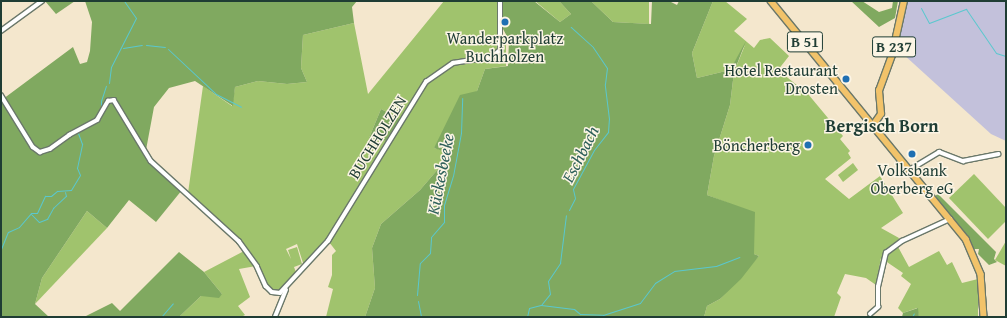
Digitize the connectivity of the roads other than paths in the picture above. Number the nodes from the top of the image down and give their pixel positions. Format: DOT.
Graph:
graph roads {
  1 [pos="42,1"];
  2 [pos="500,1"];
  3 [pos="771,1"];
  4 [pos="904,1"];
  5 [pos="1,31"];
  6 [pos="1,95"];
  7 [pos="874,124"];
  8 [pos="998,154"];
  9 [pos="911,169"];
  10 [pos="950,219"];
  11 [pos="286,289"];
  12 [pos="870,314"];
  13 [pos="274,317"];
  14 [pos="984,317"];
  1 -- 5 [label="street"];
  2 -- 11 [label="street, BUCHHOLZEN"];
  3 -- 7 [label="main road, B 51"];
  4 -- 7 [label="main road, B 237"];
  6 -- 11 [label="street"];
  7 -- 9 [label="main road, B 51"];
  8 -- 9 [label="street"];
  9 -- 10 [label="main road, B 51"];
  10 -- 12 [label="street"];
  10 -- 14 [label="main road, B 51"];
  11 -- 13 [label="street, BUCHHOLZEN"];
}
